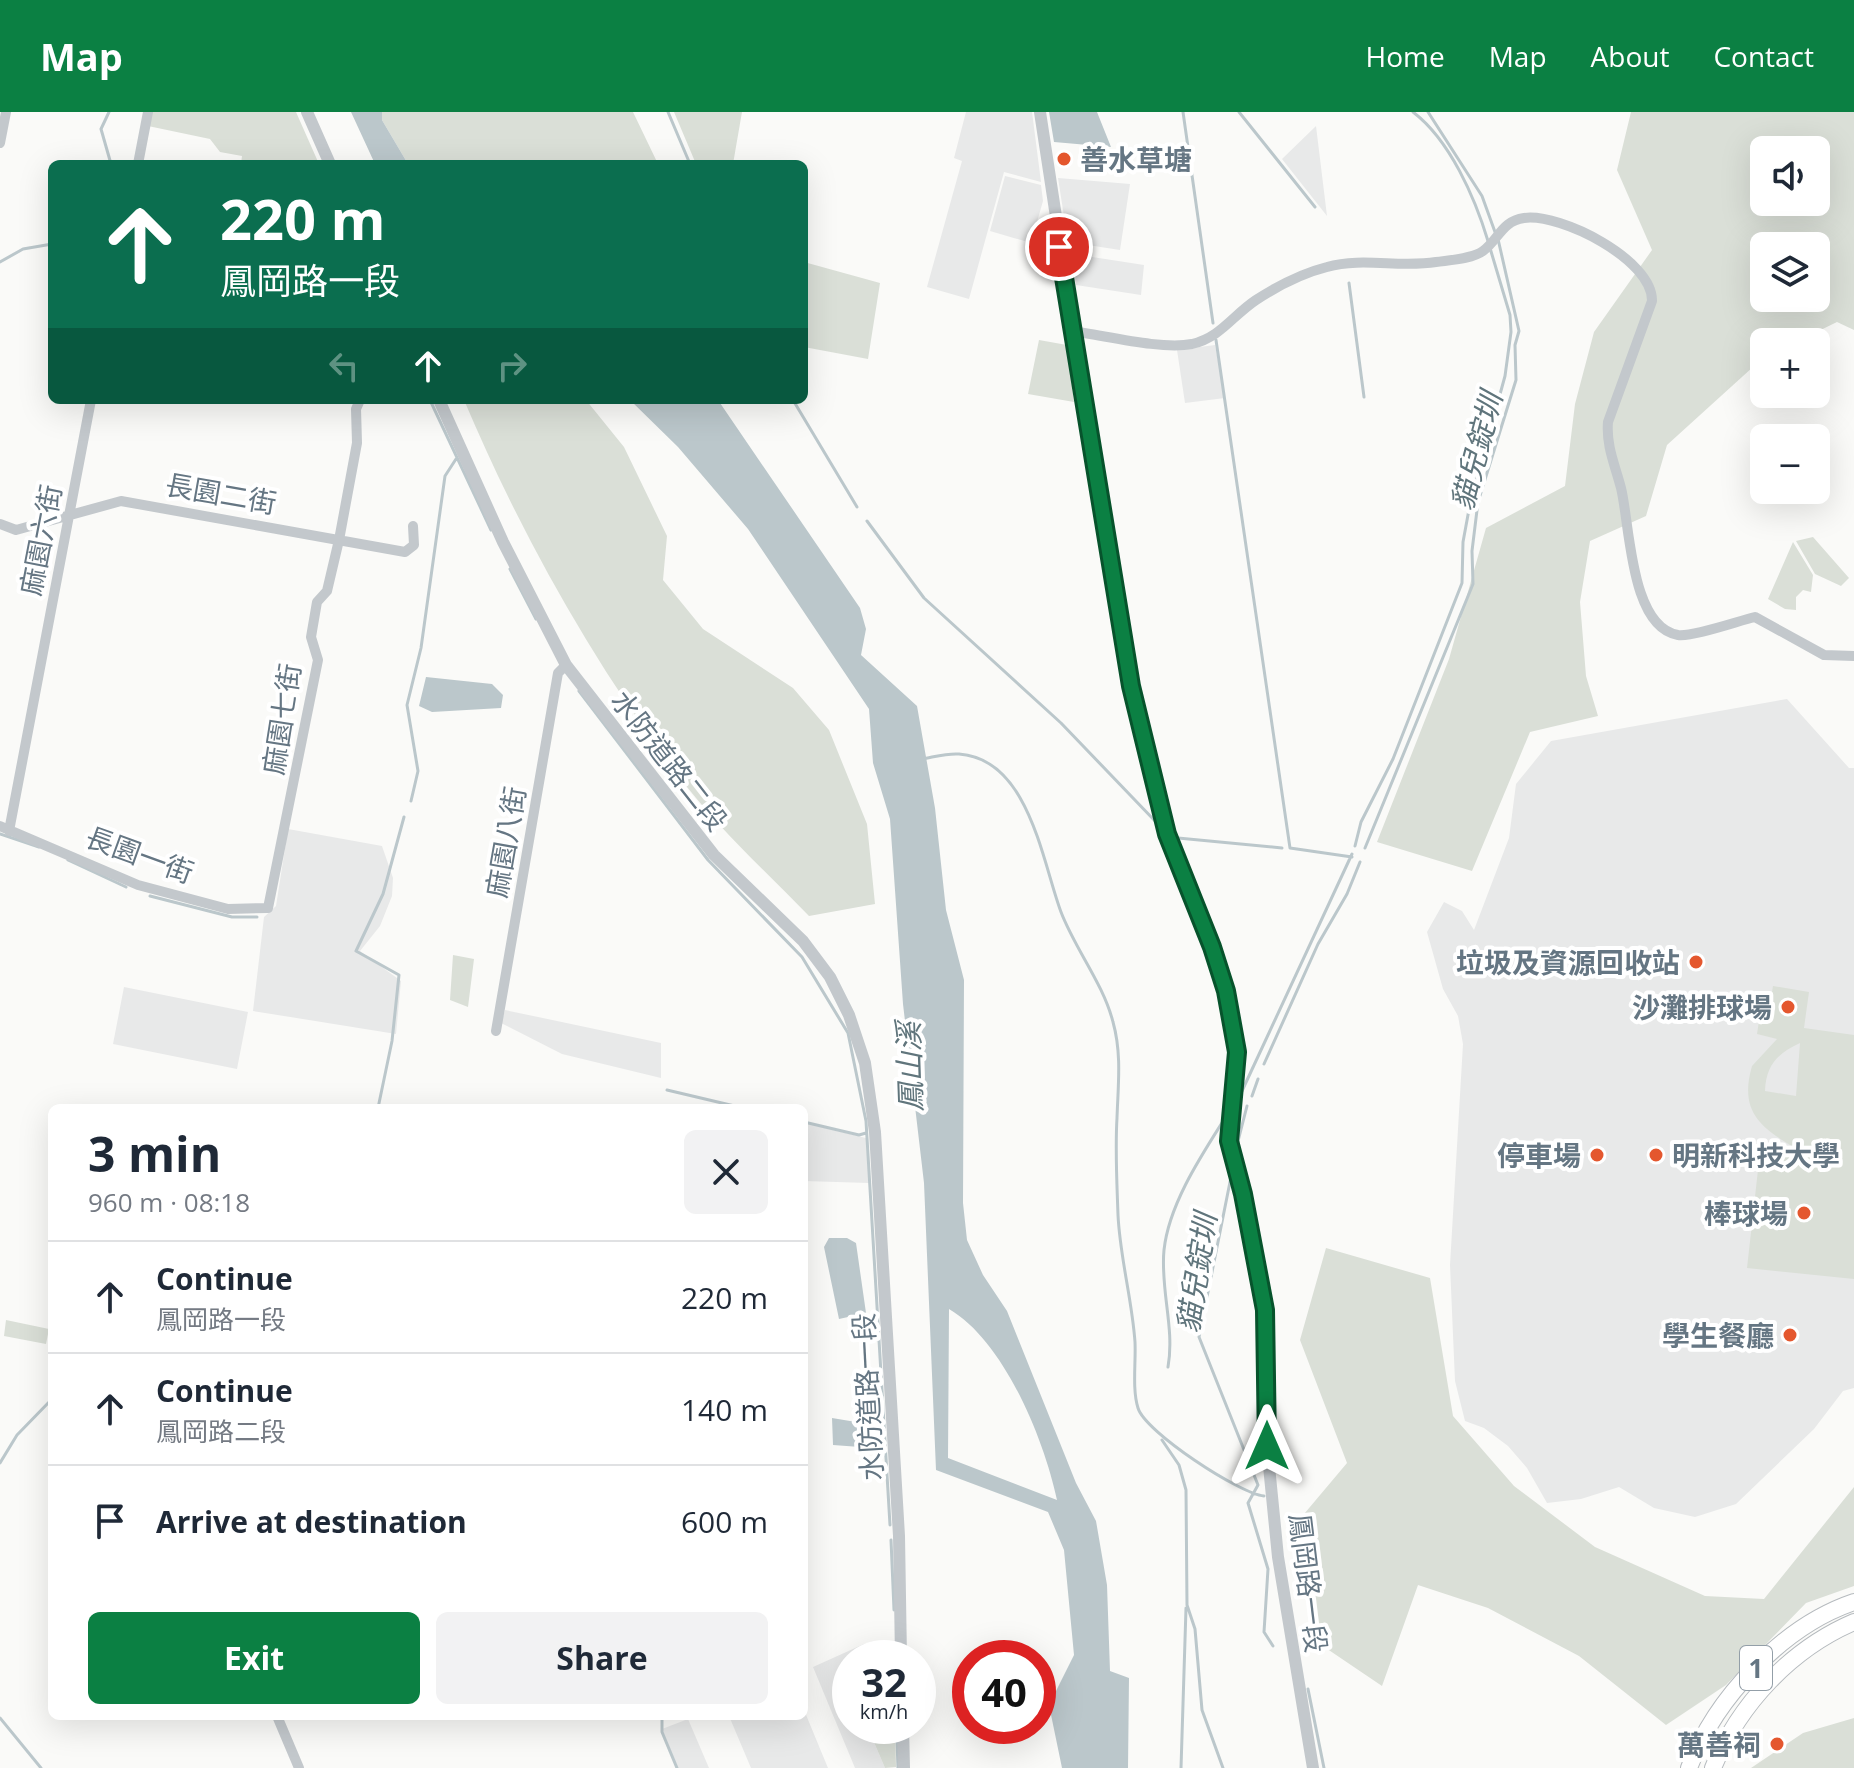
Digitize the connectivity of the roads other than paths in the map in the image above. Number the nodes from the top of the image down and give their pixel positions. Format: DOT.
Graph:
graph roads {
  1 [pos="6,112"];
  2 [pos="148,112"];
  3 [pos="307,112"];
  4 [pos="1040,112"];
  5 [pos="0,143"];
  6 [pos="139,160"];
  7 [pos="328,160"];
  8 [pos="1071,331"];
  9 [pos="90,404"];
  10 [pos="358,404"];
  11 [pos="441,404"];
  12 [pos="68,516"];
  13 [pos="0,524"];
  14 [pos="413,526"];
  15 [pos="339,540"];
  16 [pos="1854,656"];
  17 [pos="562,669"];
  18 [pos="5,829"];
  19 [pos="268,908"];
  20 [pos="496,1031"];
  21 [pos="875,1132"];
  22 [pos="1854,1602"];
  23 [pos="1854,1622"];
  24 [pos="901,1640"];
  25 [pos="279,1720"];
  26 [pos="903,1744"];
  27 [pos="299,1768"];
  28 [pos="904,1768"];
  29 [pos="1313,1768"];
  30 [pos="1689,1768"];
  31 [pos="1713,1768"];
  1 -- 5 [label="street"];
  2 -- 6 [label="street"];
  3 -- 7 [label="street"];
  4 -- 8 [label="street, 鳳岡路一段"];
  8 -- 16 [label="street"];
  8 -- 29 [label="street, 鳳岡路一段"];
  9 -- 12 [label="street, 麻園六街"];
  10 -- 15 [label="street, 麻園七街"];
  11 -- 17 [label="street, 水防道路二段"];
  12 -- 13 [label="street, 長園二街"];
  12 -- 15 [label="street, 長園二街"];
  12 -- 18 [label="street, 麻園六街"];
  14 -- 15 [label="street, 長園二街"];
  15 -- 19 [label="street, 麻園七街"];
  17 -- 20 [label="street, 麻園八街"];
  17 -- 21 [label="street, 水防道路二段"];
  18 -- 19 [label="street, 長園一街"];
  21 -- 24 [label="street, 水防道路一段"];
  22 -- 30 [label="main road, 1"];
  23 -- 31 [label="main road, 1"];
  25 -- 27 [label="street"];
  26 -- 28 [label="street"];
}
